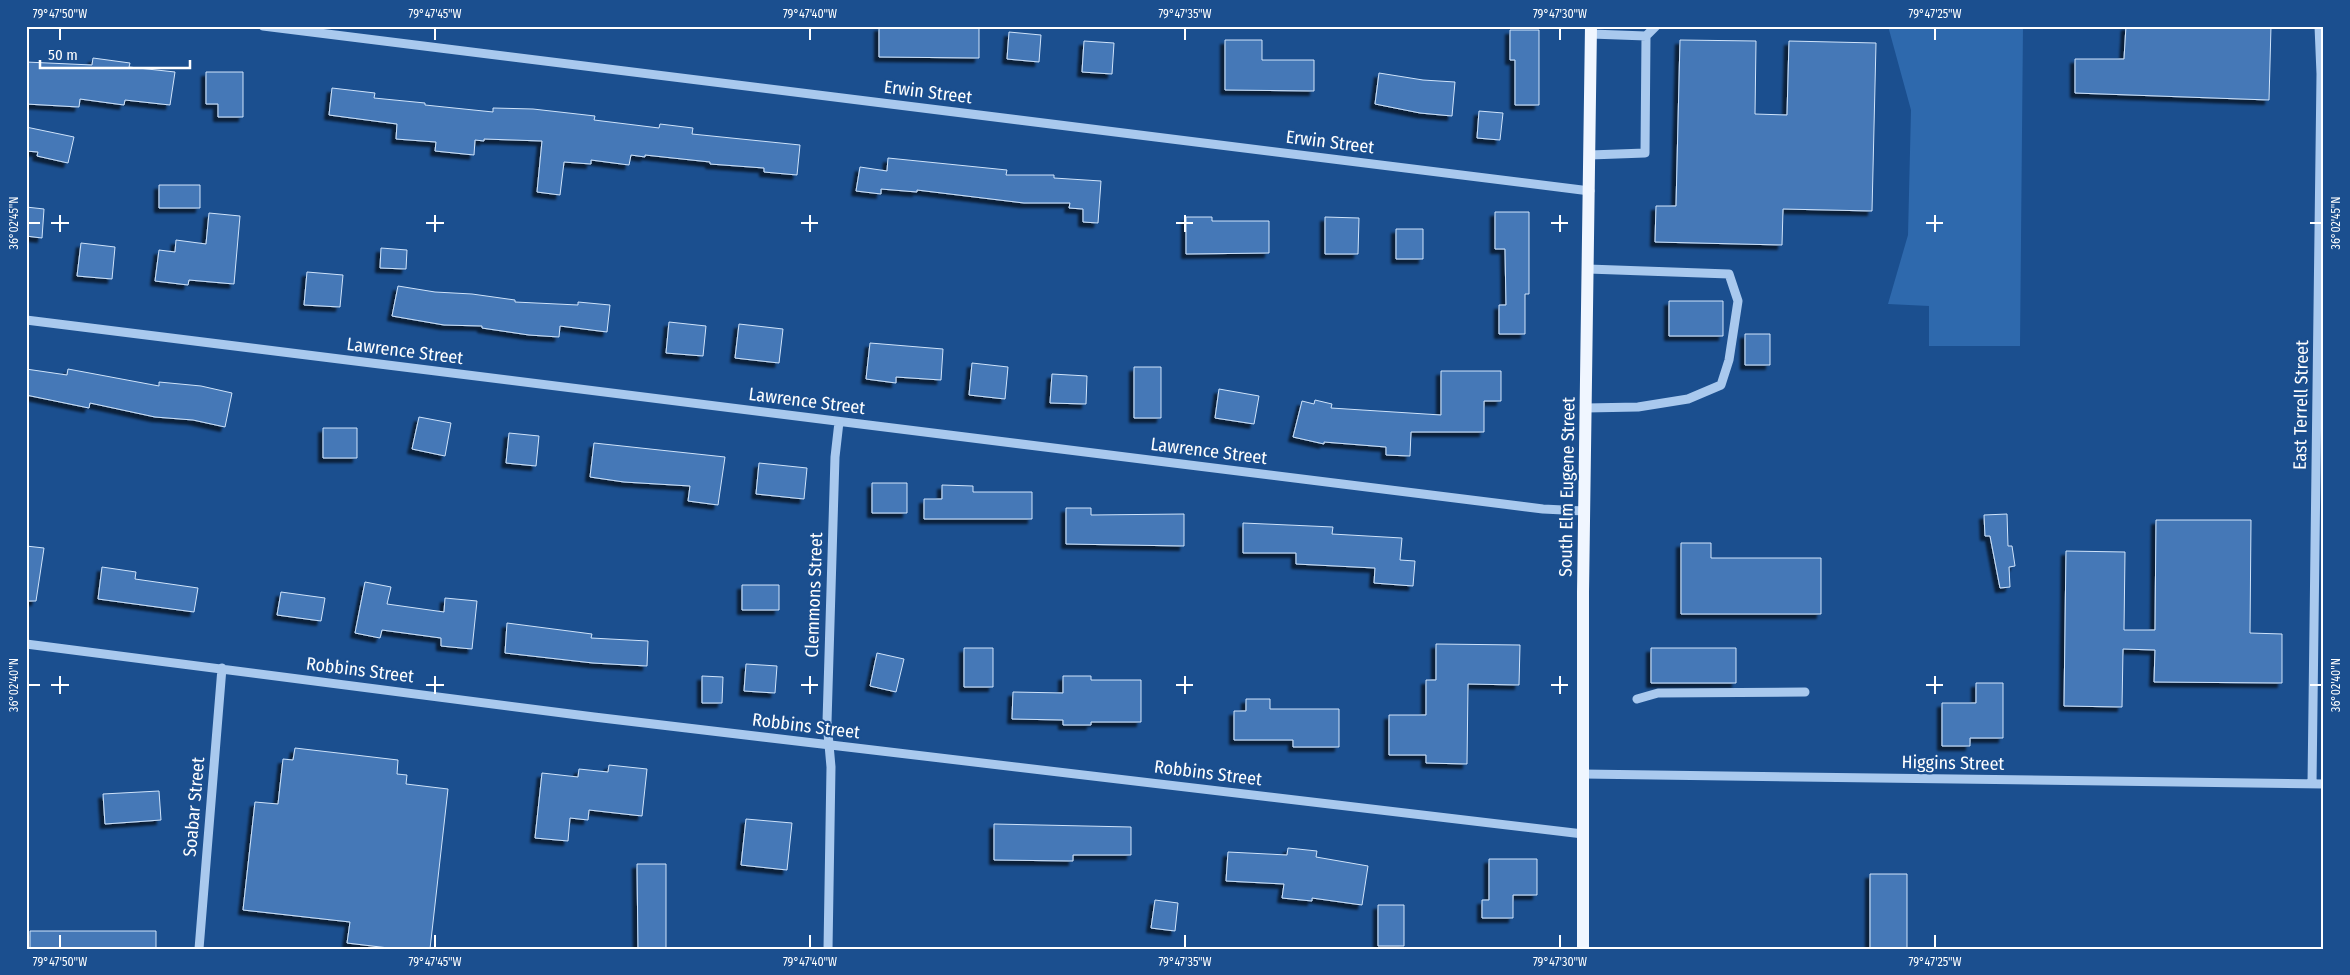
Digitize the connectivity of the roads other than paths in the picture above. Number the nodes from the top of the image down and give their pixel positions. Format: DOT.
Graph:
graph roads {
  1 [pos="263,26"];
  2 [pos="1656,26"];
  3 [pos="2319,26"];
  4 [pos="1591,30"];
  5 [pos="1646,36"];
  6 [pos="1590,155"];
  7 [pos="1590,191"];
  8 [pos="1588,269"];
  9 [pos="26,320"];
  10 [pos="1586,408"];
  11 [pos="839,422"];
  12 [pos="1584,511"];
  13 [pos="26,644"];
  14 [pos="222,668"];
  15 [pos="1805,692"];
  16 [pos="1636,699"];
  17 [pos="829,745"];
  18 [pos="1582,774"];
  19 [pos="2312,784"];
  20 [pos="2324,784"];
  21 [pos="1583,834"];
  22 [pos="198,949"];
  23 [pos="828,949"];
  24 [pos="1583,949"];
  1 -- 7 [label="street, Erwin Street"];
  2 -- 5 [label="street"];
  3 -- 19 [label="street, East Terrell Street"];
  4 -- 5 [label="street"];
  4 -- 6 [label="main road, South Elm Eugene Street"];
  5 -- 6 [label="street"];
  6 -- 7 [label="main road, South Elm Eugene Street"];
  7 -- 8 [label="main road, South Elm Eugene Street"];
  8 -- 10 [label="main road, South Elm Eugene Street"];
  8 -- 10 [label="street"];
  9 -- 11 [label="street, Lawrence Street"];
  10 -- 12 [label="main road, South Elm Eugene Street"];
  11 -- 12 [label="street, Lawrence Street"];
  11 -- 17 [label="street, Clemmons Street"];
  12 -- 18 [label="main road, South Elm Eugene Street"];
  13 -- 14 [label="street, Robbins Street"];
  14 -- 17 [label="street, Robbins Street"];
  14 -- 22 [label="street, Soabar Street"];
  15 -- 16 [label="street"];
  17 -- 21 [label="street, Robbins Street"];
  17 -- 23 [label="street, Clemmons Street"];
  18 -- 19 [label="street, Higgins Street"];
  18 -- 21 [label="main road, South Elm Eugene Street"];
  19 -- 20 [label="street, Higgins Street"];
  21 -- 24 [label="main road, South Elm Eugene Street"];
}
